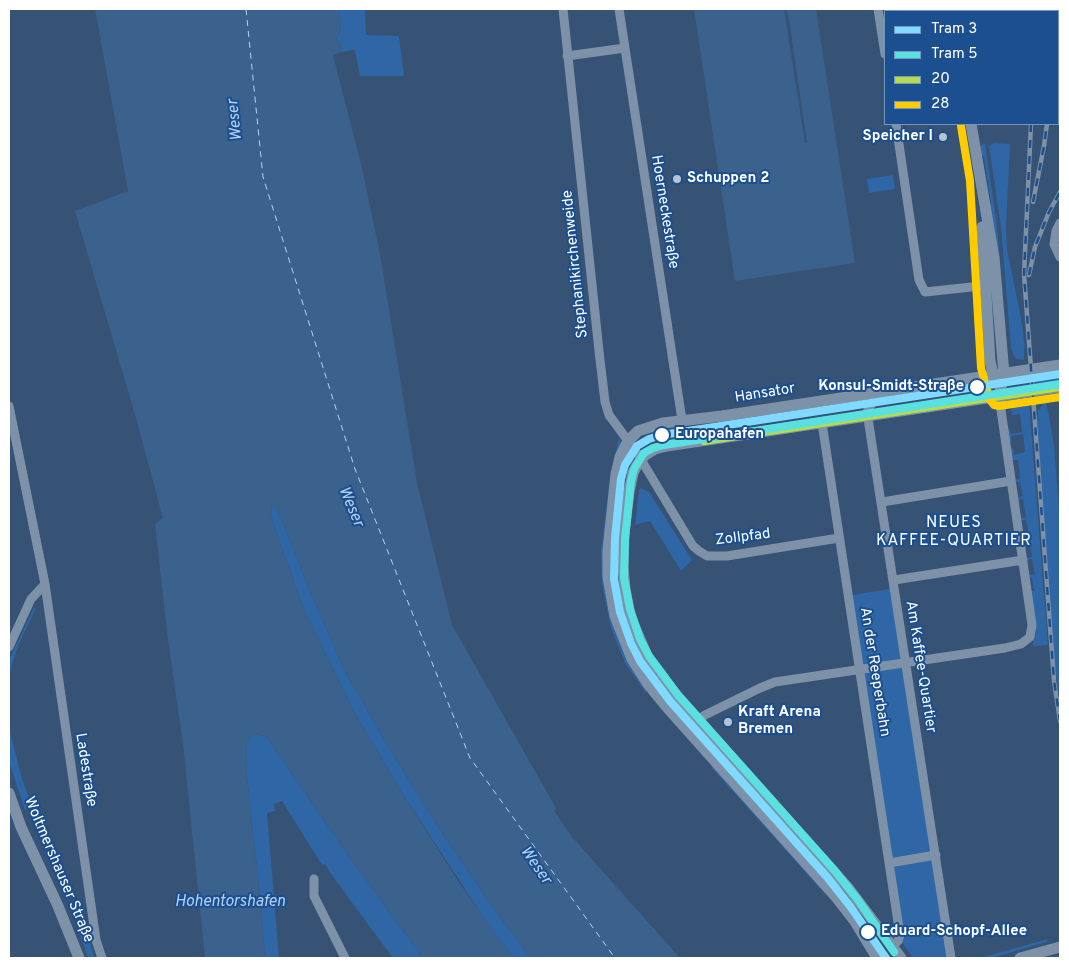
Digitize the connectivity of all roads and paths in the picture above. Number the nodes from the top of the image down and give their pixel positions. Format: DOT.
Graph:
graph roads {
  1 [pos="563,9"];
  2 [pos="619,9"];
  3 [pos="878,9"];
  4 [pos="625,48"];
  5 [pos="884,48"];
  6 [pos="567,56"];
  7 [pos="896,125"];
  8 [pos="972,125"];
  9 [pos="1060,223"];
  10 [pos="1060,257"];
  11 [pos="990,285"];
  12 [pos="1060,365"];
  13 [pos="998,375"];
  14 [pos="1060,387"];
  15 [pos="890,391"];
  16 [pos="999,396"];
  17 [pos="9,406"];
  18 [pos="868,416"];
  19 [pos="682,420"];
  20 [pos="822,423"];
  21 [pos="628,441"];
  22 [pos="641,460"];
  23 [pos="1011,482"];
  24 [pos="882,502"];
  25 [pos="840,538"];
  26 [pos="1023,560"];
  27 [pos="894,580"];
  28 [pos="45,584"];
  29 [pos="9,647"];
  30 [pos="906,663"];
  31 [pos="860,670"];
  32 [pos="698,720"];
  33 [pos="9,797"];
  34 [pos="936,855"];
  35 [pos="889,863"];
  36 [pos="314,879"];
  37 [pos="889,941"];
  38 [pos="1060,947"];
  39 [pos="79,958"];
  40 [pos="102,958"];
  41 [pos="345,958"];
  42 [pos="877,958"];
  43 [pos="901,958"];
  44 [pos="952,958"];
  45 [pos="1020,958"];
  1 -- 6 [label="street, Stephanikirchenweide"];
  2 -- 4 [label="street, Hoerneckestraße"];
  3 -- 5 [label="street"];
  4 -- 6 [label="street"];
  4 -- 19 [label="street, Hoerneckestraße"];
  6 -- 21 [label="street, Stephanikirchenweide"];
  7 -- 11 [label="street"];
  8 -- 11 [label="street"];
  9 -- 10 [label="street"];
  11 -- 13 [label="street"];
  12 -- 13 [label="street, Hansator"];
  13 -- 15 [label="street, Hansator"];
  13 -- 16 [label="street"];
  14 -- 16 [label="street"];
  15 -- 18 [label="street"];
  15 -- 19 [label="street, Hansator"];
  16 -- 18 [label="street"];
  16 -- 23 [label="street"];
  17 -- 28 [label="street, Ladestraße"];
  18 -- 20 [label="street"];
  18 -- 24 [label="street, Am Kaffee-Quartier"];
  19 -- 21 [label="street, Hansator"];
  20 -- 22 [label="street"];
  20 -- 25 [label="street, An der Reeperbahn"];
  21 -- 22 [label="street, Stephanikirchenweide"];
  21 -- 42 [label="street"];
  22 -- 25 [label="street, Zollpfad"];
  22 -- 32 [label="street"];
  23 -- 24 [label="street"];
  23 -- 26 [label="street"];
  24 -- 27 [label="street, Am Kaffee-Quartier"];
  25 -- 31 [label="street, An der Reeperbahn"];
  26 -- 27 [label="street"];
  26 -- 30 [label="street"];
  27 -- 30 [label="street, Am Kaffee-Quartier"];
  28 -- 29 [label="street"];
  28 -- 40 [label="street, Ladestraße"];
  30 -- 31 [label="street"];
  30 -- 34 [label="street, Am Kaffee-Quartier"];
  31 -- 32 [label="street"];
  31 -- 35 [label="street, An der Reeperbahn"];
  32 -- 37 [label="street"];
  33 -- 39 [label="street, Woltmershauser Straße"];
  34 -- 35 [label="street"];
  34 -- 44 [label="street, Am Kaffee-Quartier"];
  35 -- 37 [label="street, An der Reeperbahn"];
  36 -- 41 [label="street"];
  37 -- 43 [label="street"];
  38 -- 45 [label="street"];
}
